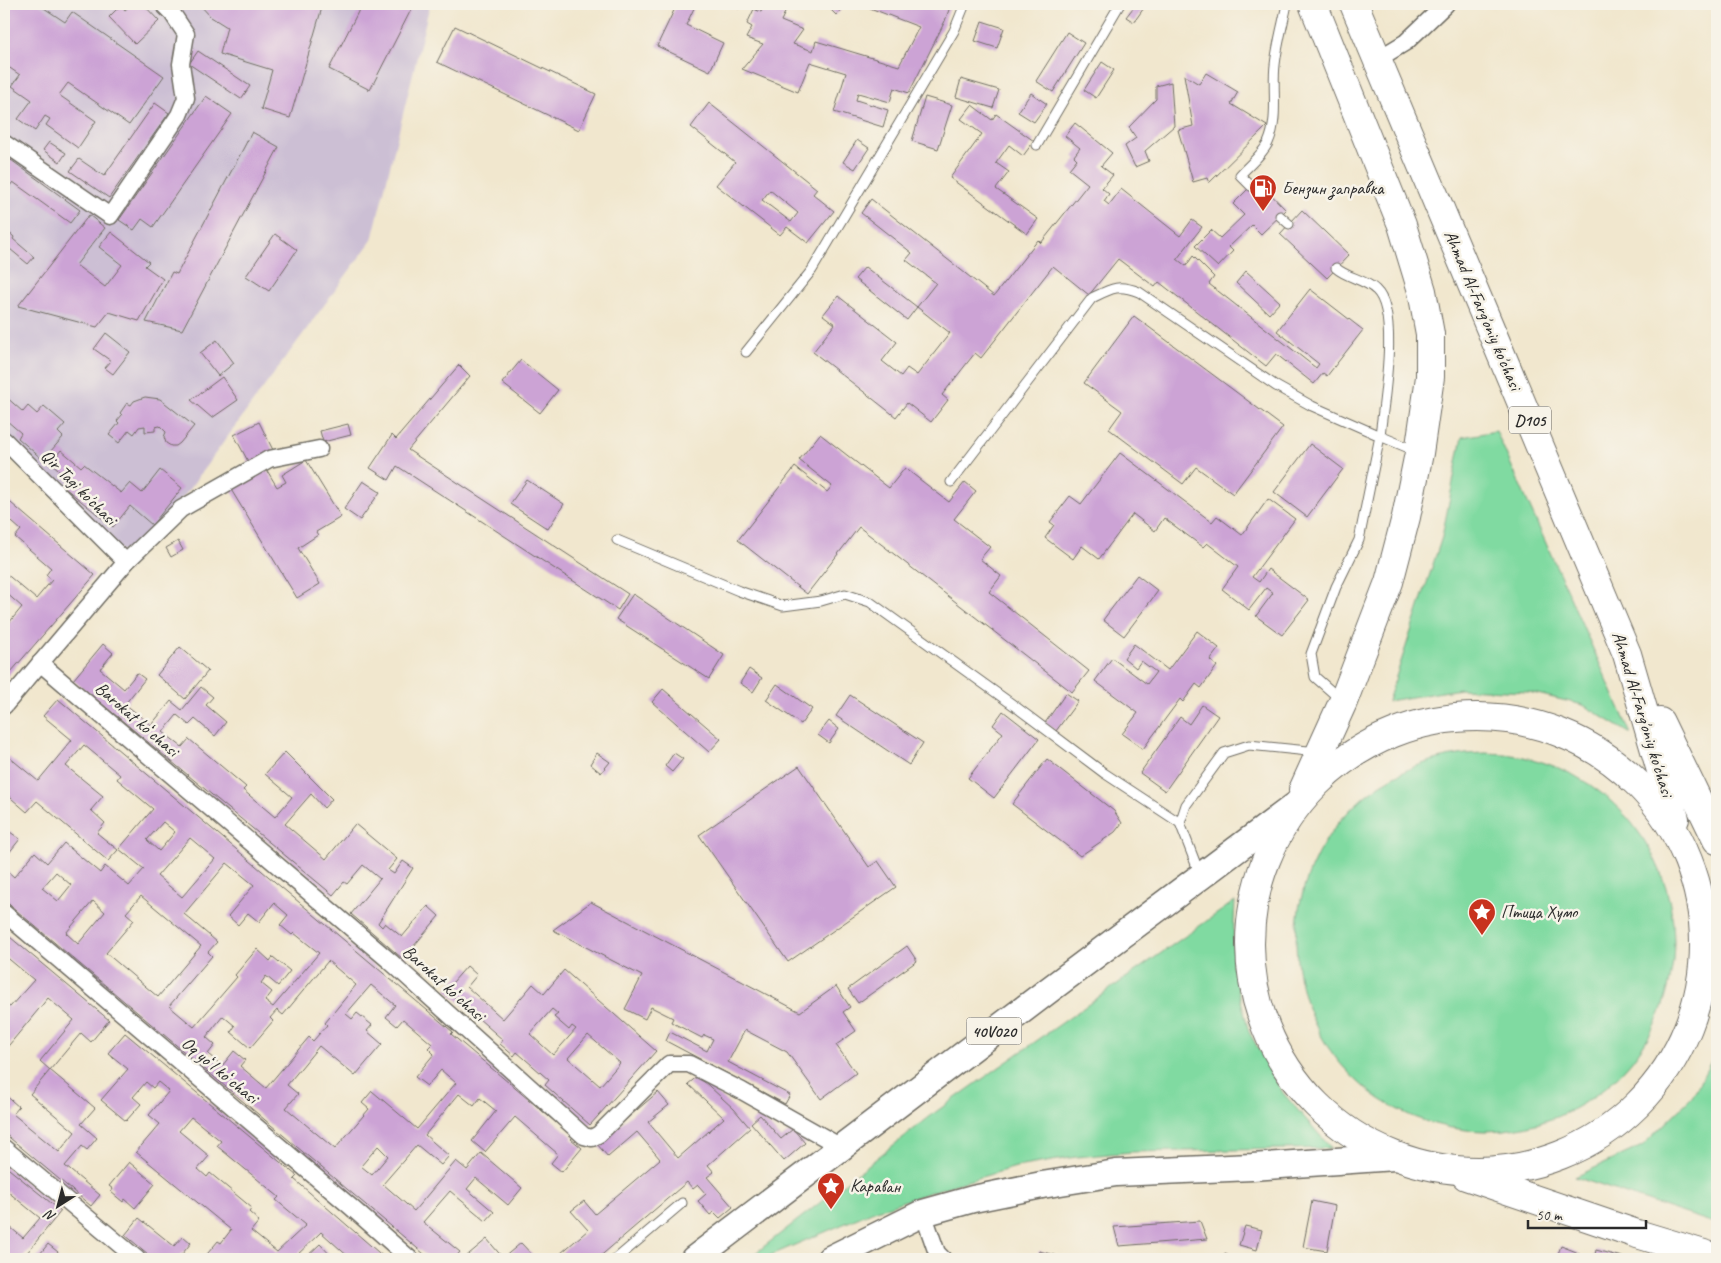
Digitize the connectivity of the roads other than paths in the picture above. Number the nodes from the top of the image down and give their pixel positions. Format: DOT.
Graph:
graph roads {
  1 [pos="163,4"];
  2 [pos="965,4"];
  3 [pos="1120,4"];
  4 [pos="1288,4"];
  5 [pos="1354,4"];
  6 [pos="1446,4"];
  7 [pos="1308,6"];
  8 [pos="1378,59"];
  9 [pos="4,143"];
  10 [pos="1037,145"];
  11 [pos="1251,186"];
  12 [pos="1280,216"];
  13 [pos="1289,224"];
  14 [pos="1336,268"];
  15 [pos="746,352"];
  16 [pos="1380,436"];
  17 [pos="4,440"];
  18 [pos="319,449"];
  19 [pos="1419,453"];
  20 [pos="951,482"];
  21 [pos="617,540"];
  22 [pos="126,562"];
  23 [pos="1627,654"];
  24 [pos="40,663"];
  25 [pos="1343,702"];
  26 [pos="4,706"];
  27 [pos="1320,752"];
  28 [pos="1296,805"];
  29 [pos="1180,822"];
  30 [pos="1717,840"];
  31 [pos="1682,845"];
  32 [pos="1200,877"];
  33 [pos="1717,896"];
  34 [pos="4,913"];
  35 [pos="841,1147"];
  36 [pos="4,1148"];
  37 [pos="1394,1156"];
  38 [pos="1448,1170"];
  39 [pos="682,1203"];
  40 [pos="923,1213"];
  41 [pos="938,1257"];
  42 [pos="1717,1258"];
  43 [pos="137,1259"];
  44 [pos="410,1259"];
  45 [pos="616,1259"];
  46 [pos="694,1259"];
  47 [pos="831,1259"];
  1 -- 9 [label="street"];
  2 -- 15 [label="lane"];
  3 -- 10 [label="lane"];
  4 -- 11 [label="lane"];
  5 -- 8 [label="highway, Ahmad Al-Farg'oniy ko'chasi / D105"];
  6 -- 8 [label="street"];
  7 -- 19 [label="highway"];
  8 -- 23 [label="highway, Ahmad Al-Farg'oniy ko'chasi / D105"];
  12 -- 13 [label="lane"];
  14 -- 16 [label="lane"];
  16 -- 19 [label="lane"];
  16 -- 20 [label="lane"];
  16 -- 25 [label="lane"];
  17 -- 22 [label="street, Qir Tagi ko'chasi"];
  18 -- 22 [label="street"];
  19 -- 25 [label="highway"];
  21 -- 29 [label="lane"];
  22 -- 24 [label="street"];
  23 -- 30 [label="highway"];
  23 -- 31 [label="highway, Ahmad Al-Farg'oniy ko'chasi / D105"];
  24 -- 26 [label="street"];
  24 -- 35 [label="street, Barokat koʻchasi"];
  25 -- 27 [label="highway"];
  27 -- 28 [label="highway"];
  27 -- 29 [label="lane"];
  28 -- 31 [label="highway"];
  28 -- 32 [label="main road, 40V020"];
  28 -- 37 [label="highway"];
  29 -- 32 [label="lane"];
  31 -- 33 [label="highway, D105"];
  31 -- 38 [label="highway, Ahmad Al-Farg'oniy ko'chasi"];
  32 -- 35 [label="main road, 40V020"];
  34 -- 44 [label="street, Oq yoʻl koʻchasi"];
  35 -- 46 [label="main road, 40V020"];
  36 -- 43 [label="street"];
  37 -- 38 [label="highway"];
  37 -- 40 [label="main road"];
  38 -- 42 [label="highway"];
  39 -- 45 [label="lane"];
  40 -- 41 [label="street"];
  40 -- 47 [label="main road"];
}
